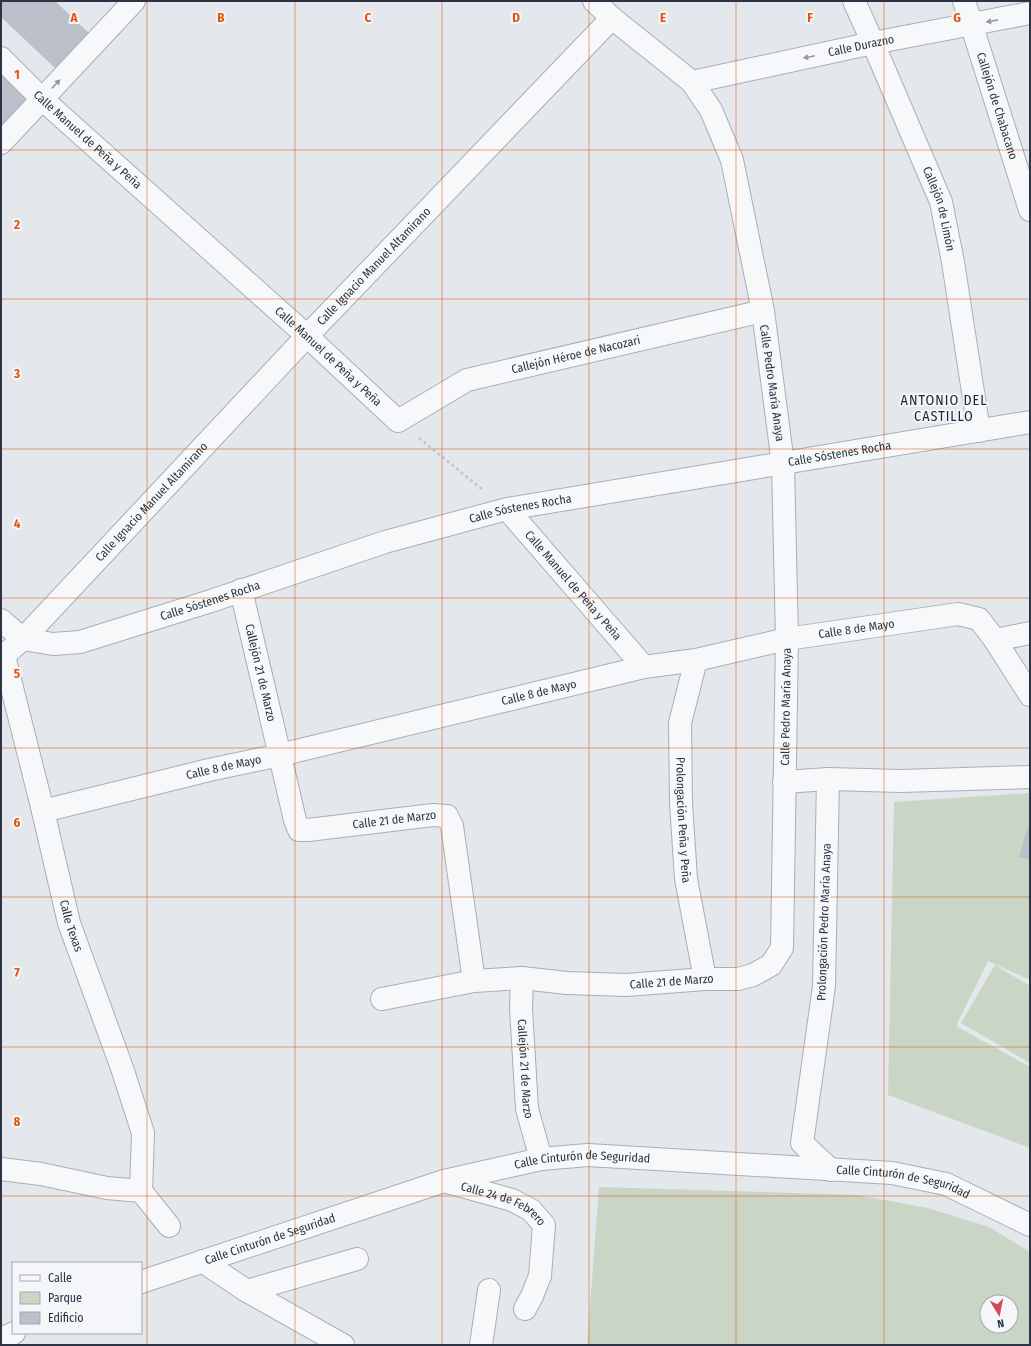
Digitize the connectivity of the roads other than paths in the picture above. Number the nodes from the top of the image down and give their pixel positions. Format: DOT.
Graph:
graph roads {
  1 [pos="134,1"];
  2 [pos="594,1"];
  3 [pos="854,1"];
  4 [pos="964,1"];
  5 [pos="1030,13"];
  6 [pos="612,18"];
  7 [pos="971,25"];
  8 [pos="873,43"];
  9 [pos="1,58"];
  10 [pos="692,82"];
  11 [pos="42,99"];
  12 [pos="1,143"];
  13 [pos="1030,210"];
  14 [pos="763,311"];
  15 [pos="307,336"];
  16 [pos="398,421"];
  17 [pos="1030,422"];
  18 [pos="979,431"];
  19 [pos="783,464"];
  20 [pos="507,509"];
  21 [pos="241,590"];
  22 [pos="1,620"];
  23 [pos="1030,633"];
  24 [pos="23,639"];
  25 [pos="787,639"];
  26 [pos="995,640"];
  27 [pos="3,657"];
  28 [pos="696,660"];
  29 [pos="644,667"];
  30 [pos="1030,695"];
  31 [pos="280,755"];
  32 [pos="1030,777"];
  33 [pos="828,779"];
  34 [pos="784,782"];
  35 [pos="43,811"];
  36 [pos="771,965"];
  37 [pos="522,978"];
  38 [pos="705,979"];
  39 [pos="474,981"];
  40 [pos="382,998"];
  41 [pos="541,1158"];
  42 [pos="1,1169"];
  43 [pos="831,1170"];
  44 [pos="444,1181"];
  45 [pos="141,1191"];
  46 [pos="1030,1225"];
  47 [pos="169,1226"];
  48 [pos="357,1259"];
  49 [pos="202,1261"];
  50 [pos="142,1282"];
  51 [pos="489,1290"];
  52 [pos="247,1291"];
  53 [pos="525,1308"];
  54 [pos="12,1334"];
  55 [pos="1,1339"];
  56 [pos="343,1345"];
  57 [pos="481,1345"];
  11 -- 1 [label="street, one-way"];
  2 -- 6 [label="street, Calle Pedro María Anaya"];
  3 -- 8 [label="street, Callejón de Limón"];
  4 -- 7 [label="street, Callejón de Chabacano"];
  5 -- 7 [label="street, Calle Durazno, one-way"];
  6 -- 10 [label="street, Calle Pedro María Anaya"];
  6 -- 15 [label="street, Calle Ignacio Manuel Altamirano"];
  7 -- 8 [label="street, Calle Durazno"];
  7 -- 13 [label="street, Callejón de Chabacano"];
  8 -- 10 [label="street, Calle Durazno, one-way"];
  8 -- 18 [label="street, Callejón de Limón"];
  9 -- 11 [label="street, Calle Manuel de Peña y Peña"];
  10 -- 14 [label="street, Calle Pedro María Anaya"];
  11 -- 12 [label="street"];
  11 -- 15 [label="street, Calle Manuel de Peña y Peña"];
  14 -- 16 [label="street, Callejón Héroe de Nacozari"];
  14 -- 19 [label="street, Calle Pedro María Anaya"];
  15 -- 16 [label="street, Calle Manuel de Peña y Peña"];
  15 -- 24 [label="street, Calle Ignacio Manuel Altamirano"];
  17 -- 18 [label="street, Calle Sóstenes Rocha"];
  18 -- 19 [label="street, Calle Sóstenes Rocha"];
  19 -- 20 [label="street, Calle Sóstenes Rocha"];
  19 -- 25 [label="street, Calle Pedro María Anaya"];
  20 -- 21 [label="street, Calle Sóstenes Rocha"];
  20 -- 29 [label="street, Calle Manuel de Peña y Peña"];
  21 -- 24 [label="street, Calle Sóstenes Rocha"];
  21 -- 31 [label="street, Callejón 21 de Marzo"];
  22 -- 24 [label="street"];
  23 -- 26 [label="street"];
  24 -- 27 [label="street, Calle Ignacio Manuel Altamirano"];
  25 -- 26 [label="street, Calle 8 de Mayo"];
  25 -- 28 [label="street, Calle 8 de Mayo"];
  25 -- 34 [label="street, Calle Pedro María Anaya"];
  26 -- 30 [label="street, Calle 8 de Mayo"];
  27 -- 35 [label="street, Calle Texas"];
  28 -- 29 [label="street, Calle 8 de Mayo"];
  28 -- 38 [label="street, Prolongación Peña y Peña"];
  29 -- 31 [label="street, Calle 8 de Mayo"];
  31 -- 35 [label="street, Calle 8 de Mayo"];
  31 -- 39 [label="street, Calle 21 de Marzo"];
  32 -- 33 [label="street"];
  33 -- 34 [label="street"];
  33 -- 43 [label="street, Prolongación Pedro María Anaya"];
  34 -- 36 [label="street, Calle Pedro María Anaya"];
  35 -- 45 [label="street, Calle Texas"];
  36 -- 38 [label="street, Calle 21 de Marzo"];
  37 -- 38 [label="street, Calle 21 de Marzo"];
  37 -- 39 [label="street, Calle 21 de Marzo"];
  37 -- 41 [label="street, Callejón 21 de Marzo"];
  39 -- 40 [label="street, Calle 21 de Marzo"];
  41 -- 43 [label="street, Calle Cinturón de Seguridad"];
  41 -- 44 [label="street, Calle Cinturón de Seguridad"];
  42 -- 45 [label="street"];
  43 -- 46 [label="street, Calle Cinturón de Seguridad"];
  44 -- 49 [label="street, Calle Cinturón de Seguridad"];
  44 -- 53 [label="street, Calle 24 de Febrero"];
  45 -- 47 [label="street"];
  48 -- 52 [label="street"];
  49 -- 50 [label="street, Calle Cinturón de Seguridad"];
  49 -- 52 [label="street"];
  51 -- 57 [label="street"];
  52 -- 56 [label="street"];
  54 -- 55 [label="street"];
}
